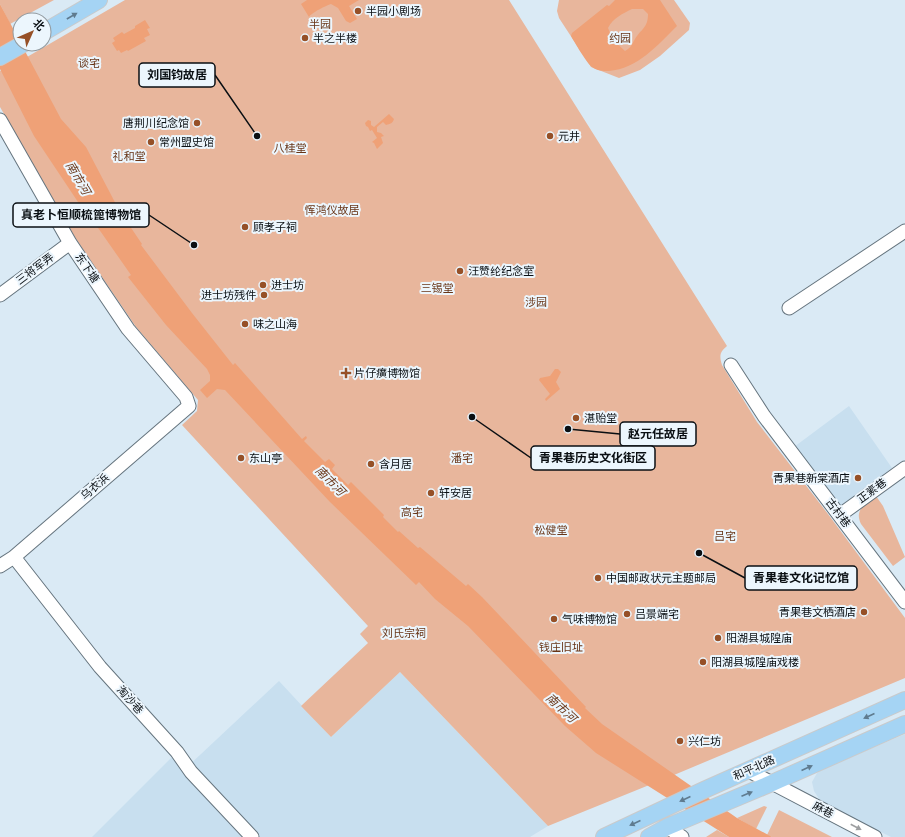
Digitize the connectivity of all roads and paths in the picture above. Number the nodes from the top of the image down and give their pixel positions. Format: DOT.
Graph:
graph roads {
  1 [pos="97,1"];
  2 [pos="52,27"];
  3 [pos="12,50"];
  4 [pos="0,57"];
  5 [pos="0,120"];
  6 [pos="905,231"];
  7 [pos="70,243"];
  8 [pos="0,295"];
  9 [pos="789,308"];
  10 [pos="731,365"];
  11 [pos="189,406"];
  12 [pos="905,468"];
  13 [pos="840,515"];
  14 [pos="14,556"];
  15 [pos="0,566"];
  16 [pos="905,602"];
  17 [pos="905,700"];
  18 [pos="905,724"];
  19 [pos="749,771"];
  20 [pos="772,784"];
  21 [pos="667,827"];
  22 [pos="252,837"];
  23 [pos="604,837"];
  24 [pos="648,837"];
  25 [pos="682,837"];
  26 [pos="875,837"];
  2 -- 1 [label="main road, one-way"];
  3 -- 4 [label="main road"];
  5 -- 7 [label="street, 东下塘"];
  6 -- 9 [label="street"];
  7 -- 8 [label="street, 三将军弄"];
  7 -- 11 [label="street, 东下塘"];
  10 -- 13 [label="street, 古村巷"];
  11 -- 14 [label="street, 乌衣浜"];
  12 -- 13 [label="street, 正素巷"];
  13 -- 16 [label="street, 古村巷"];
  14 -- 15 [label="street, 乌衣浜"];
  14 -- 22 [label="street, 淘沙巷"];
  17 -- 19 [label="main road, 和平北路, one-way"];
  20 -- 18 [label="main road, 和平北路, one-way"];
  19 -- 20 [label="street, 麻巷"];
  19 -- 23 [label="main road, 和平北路, one-way"];
  21 -- 20 [label="main road, 和平北路, one-way"];
  20 -- 26 [label="street, 麻巷, one-way"];
  21 -- 24 [label="main road, 和平北路"];
  21 -- 25 [label="street"];
}
